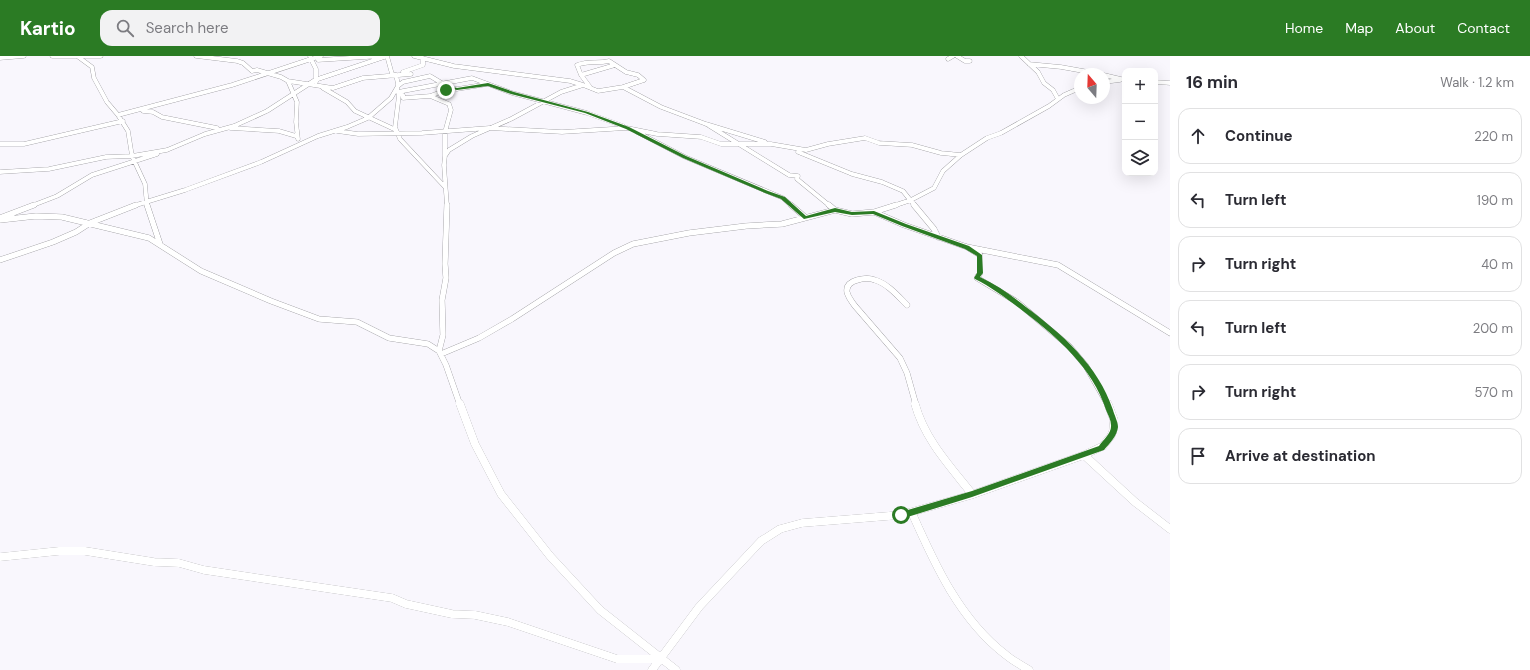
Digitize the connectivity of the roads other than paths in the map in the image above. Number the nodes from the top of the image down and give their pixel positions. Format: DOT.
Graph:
graph roads {
  1 [pos="24,56"];
  2 [pos="52,56"];
  3 [pos="77,56"];
  4 [pos="101,56"];
  5 [pos="196,56"];
  6 [pos="321,56"];
  7 [pos="382,56"];
  8 [pos="387,56"];
  9 [pos="414,56"];
  10 [pos="952,56"];
  11 [pos="957,56"];
  12 [pos="1021,56"];
  13 [pos="0,58"];
  14 [pos="310,58"];
  15 [pos="423,58"];
  16 [pos="948,59"];
  17 [pos="970,61"];
  18 [pos="1029,64"];
  19 [pos="615,65"];
  20 [pos="1074,69"];
  21 [pos="407,71"];
  22 [pos="266,74"];
  23 [pos="396,74"];
  24 [pos="411,74"];
  25 [pos="581,75"];
  26 [pos="1110,76"];
  27 [pos="1122,79"];
  28 [pos="315,80"];
  29 [pos="415,80"];
  30 [pos="1122,80"];
  31 [pos="288,81"];
  32 [pos="1110,81"];
  33 [pos="1158,82"];
  34 [pos="309,83"];
  35 [pos="441,83"];
  36 [pos="1170,83"];
  37 [pos="488,84"];
  38 [pos="583,85"];
  39 [pos="318,86"];
  40 [pos="447,87"];
  41 [pos="623,87"];
  42 [pos="591,88"];
  43 [pos="1074,91"];
  44 [pos="398,92"];
  45 [pos="293,94"];
  46 [pos="430,96"];
  47 [pos="1058,99"];
  48 [pos="545,101"];
  49 [pos="127,113"];
  50 [pos="118,115"];
  51 [pos="368,118"];
  52 [pos="123,121"];
  53 [pos="706,124"];
  54 [pos="489,128"];
  55 [pos="627,128"];
  56 [pos="221,129"];
  57 [pos="337,131"];
  58 [pos="396,131"];
  59 [pos="445,132"];
  60 [pos="296,136"];
  61 [pos="0,144"];
  62 [pos="300,144"];
  63 [pos="737,144"];
  64 [pos="771,144"];
  65 [pos="784,147"];
  66 [pos="168,150"];
  67 [pos="961,155"];
  68 [pos="132,156"];
  69 [pos="445,156"];
  70 [pos="135,162"];
  71 [pos="2,172"];
  72 [pos="446,189"];
  73 [pos="911,200"];
  74 [pos="146,202"];
  75 [pos="835,210"];
  76 [pos="874,212"];
  77 [pos="805,218"];
  78 [pos="0,219"];
  79 [pos="90,223"];
  80 [pos="938,237"];
  81 [pos="160,244"];
  82 [pos="967,247"];
  83 [pos="0,260"];
  84 [pos="907,305"];
  85 [pos="1170,333"];
  86 [pos="440,353"];
  87 [pos="1084,455"];
  88 [pos="972,494"];
  89 [pos="912,513"];
  90 [pos="1169,530"];
  91 [pos="0,557"];
  92 [pos="662,659"];
  93 [pos="652,670"];
  94 [pos="676,670"];
  95 [pos="1029,670"];
  1 -- 13 [label="street"];
  2 -- 3 [label="street"];
  3 -- 4 [label="street"];
  3 -- 50 [label="street"];
  5 -- 22 [label="street"];
  6 -- 14 [label="street"];
  7 -- 14 [label="street"];
  8 -- 23 [label="street"];
  8 -- 28 [label="street"];
  9 -- 15 [label="street"];
  10 -- 16 [label="street"];
  11 -- 17 [label="street"];
  12 -- 18 [label="street"];
  14 -- 22 [label="street"];
  14 -- 28 [label="street"];
  15 -- 21 [label="street"];
  15 -- 38 [label="street"];
  18 -- 20 [label="street"];
  18 -- 47 [label="street"];
  19 -- 25 [label="street"];
  19 -- 25 [label="street"];
  19 -- 41 [label="street"];
  21 -- 23 [label="street"];
  21 -- 24 [label="street"];
  22 -- 31 [label="street"];
  22 -- 49 [label="street"];
  23 -- 24 [label="street"];
  23 -- 39 [label="street"];
  23 -- 44 [label="street"];
  24 -- 29 [label="street"];
  25 -- 42 [label="street"];
  26 -- 27 [label="street"];
  28 -- 34 [label="street"];
  28 -- 39 [label="street"];
  29 -- 35 [label="street"];
  29 -- 44 [label="street"];
  30 -- 32 [label="street"];
  31 -- 34 [label="street"];
  31 -- 45 [label="street"];
  33 -- 36 [label="street"];
  34 -- 39 [label="street"];
  34 -- 45 [label="street"];
  35 -- 37 [label="street"];
  35 -- 40 [label="street"];
  35 -- 44 [label="street"];
  37 -- 40 [label="street"];
  37 -- 48 [label="street"];
  38 -- 42 [label="street"];
  38 -- 48 [label="street"];
  39 -- 51 [label="street"];
  40 -- 46 [label="street"];
  41 -- 42 [label="street"];
  41 -- 53 [label="street"];
  43 -- 47 [label="street"];
  44 -- 46 [label="street"];
  44 -- 51 [label="street"];
  44 -- 58 [label="street"];
  45 -- 56 [label="street"];
  45 -- 60 [label="street"];
  46 -- 59 [label="street"];
  47 -- 67 [label="street"];
  48 -- 54 [label="street"];
  48 -- 55 [label="street"];
  49 -- 50 [label="street"];
  49 -- 56 [label="street"];
  50 -- 52 [label="street"];
  51 -- 57 [label="street"];
  51 -- 58 [label="street"];
  52 -- 61 [label="street"];
  52 -- 68 [label="street"];
  53 -- 63 [label="street"];
  53 -- 64 [label="street"];
  54 -- 55 [label="street"];
  54 -- 59 [label="street"];
  54 -- 69 [label="street"];
  55 -- 63 [label="street"];
  55 -- 77 [label="street"];
  56 -- 60 [label="street"];
  56 -- 66 [label="street"];
  57 -- 58 [label="street"];
  57 -- 62 [label="street"];
  58 -- 59 [label="street"];
  58 -- 72 [label="street"];
  59 -- 69 [label="street"];
  60 -- 62 [label="street"];
  62 -- 74 [label="street"];
  63 -- 64 [label="street"];
  63 -- 75 [label="street"];
  64 -- 65 [label="street"];
  65 -- 67 [label="street"];
  65 -- 73 [label="street"];
  66 -- 68 [label="street"];
  66 -- 70 [label="street"];
  67 -- 73 [label="street"];
  68 -- 70 [label="street"];
  68 -- 71 [label="street"];
  69 -- 72 [label="street"];
  70 -- 74 [label="street"];
  70 -- 78 [label="street"];
  72 -- 86 [label="street"];
  73 -- 76 [label="street"];
  73 -- 80 [label="street"];
  74 -- 79 [label="street"];
  74 -- 81 [label="street"];
  75 -- 76 [label="street"];
  75 -- 77 [label="street"];
  76 -- 80 [label="street"];
  77 -- 86 [label="street"];
  78 -- 79 [label="street"];
  79 -- 81 [label="street"];
  79 -- 83 [label="street"];
  80 -- 82 [label="street"];
  81 -- 86 [label="street"];
  82 -- 85 [label="street"];
  82 -- 87 [label="street"];
  84 -- 88 [label="street"];
  86 -- 92 [label="street"];
  87 -- 88 [label="street"];
  87 -- 90 [label="street"];
  88 -- 89 [label="street"];
  89 -- 92 [label="street"];
  89 -- 95 [label="street"];
  91 -- 92 [label="street"];
  92 -- 93 [label="street"];
  92 -- 94 [label="street"];
}
